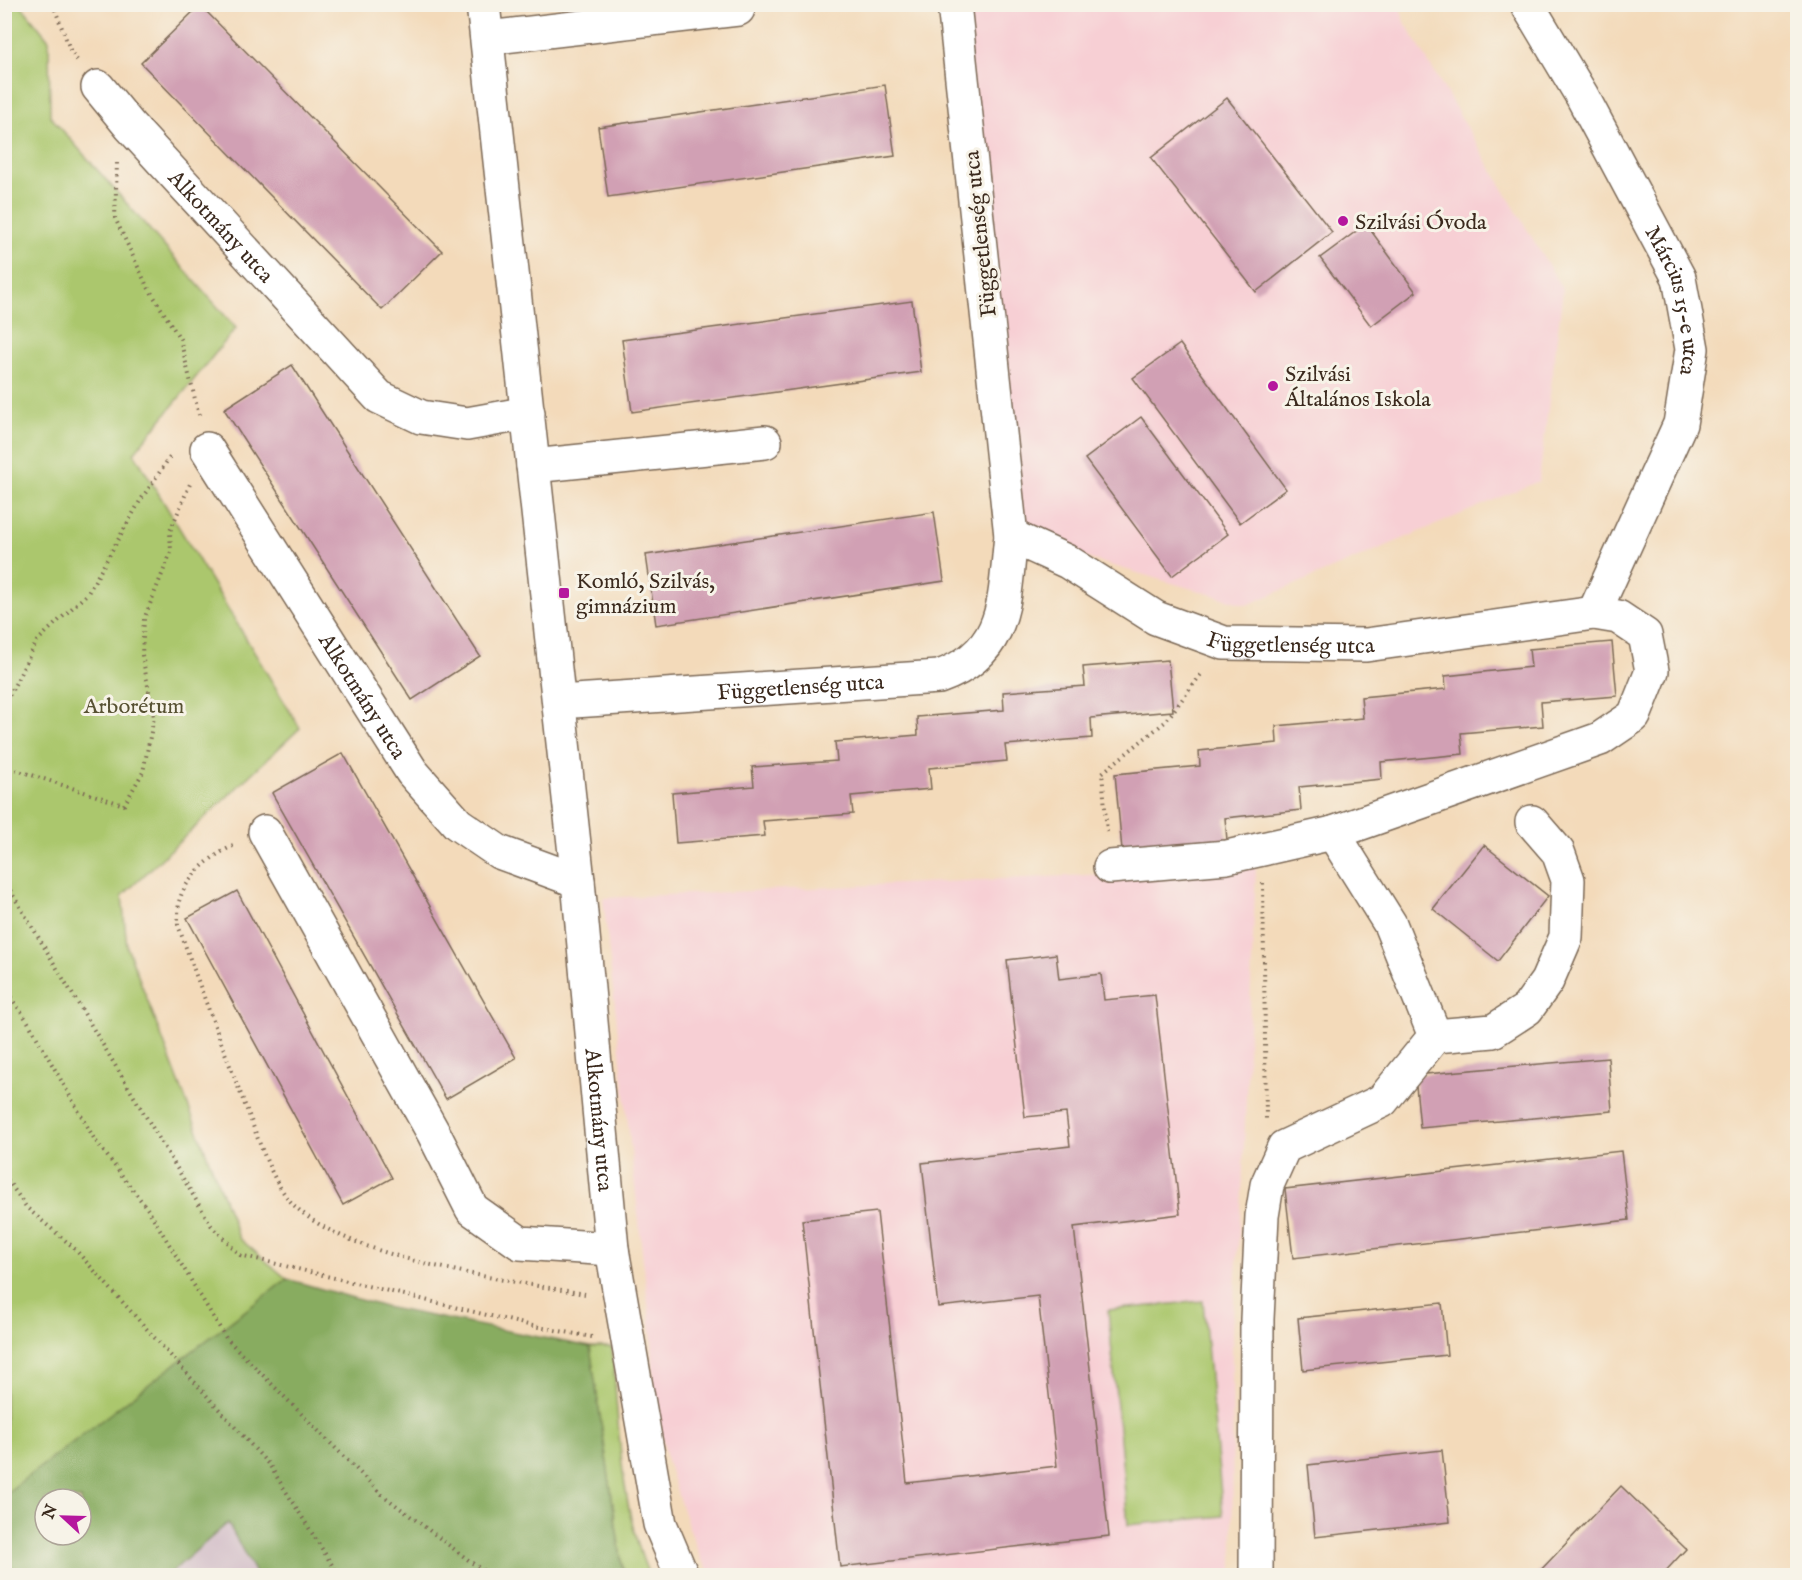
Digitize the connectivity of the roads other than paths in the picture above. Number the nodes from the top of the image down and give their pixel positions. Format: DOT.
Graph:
graph roads {
  1 [pos="483,4"];
  2 [pos="954,4"];
  3 [pos="1527,4"];
  4 [pos="738,9"];
  5 [pos="487,38"];
  6 [pos="98,87"];
  7 [pos="528,413"];
  8 [pos="200,436"];
  9 [pos="765,442"];
  10 [pos="533,466"];
  11 [pos="1011,536"];
  12 [pos="1594,613"];
  13 [pos="559,702"];
  14 [pos="1532,822"];
  15 [pos="265,832"];
  16 [pos="1333,834"];
  17 [pos="1110,867"];
  18 [pos="578,881"];
  19 [pos="1435,1036"];
  20 [pos="612,1249"];
  21 [pos="682,1575"];
  22 [pos="1257,1575"];
  1 -- 5 [label="street, Alkotmány utca"];
  2 -- 11 [label="street, Függetlenség utca"];
  3 -- 12 [label="street, Március 15-e utca"];
  4 -- 5 [label="street"];
  5 -- 7 [label="street, Alkotmány utca"];
  6 -- 7 [label="street, Alkotmány utca"];
  7 -- 10 [label="street, Alkotmány utca"];
  8 -- 18 [label="street, Alkotmány utca"];
  9 -- 10 [label="street"];
  10 -- 13 [label="street, Alkotmány utca"];
  11 -- 12 [label="street, Függetlenség utca"];
  11 -- 13 [label="street, Függetlenség utca"];
  12 -- 16 [label="street"];
  13 -- 18 [label="street, Alkotmány utca"];
  14 -- 19 [label="street"];
  15 -- 20 [label="street"];
  16 -- 17 [label="street"];
  16 -- 19 [label="street"];
  18 -- 20 [label="street, Alkotmány utca"];
  19 -- 22 [label="street"];
  20 -- 21 [label="street, Alkotmány utca"];
}
